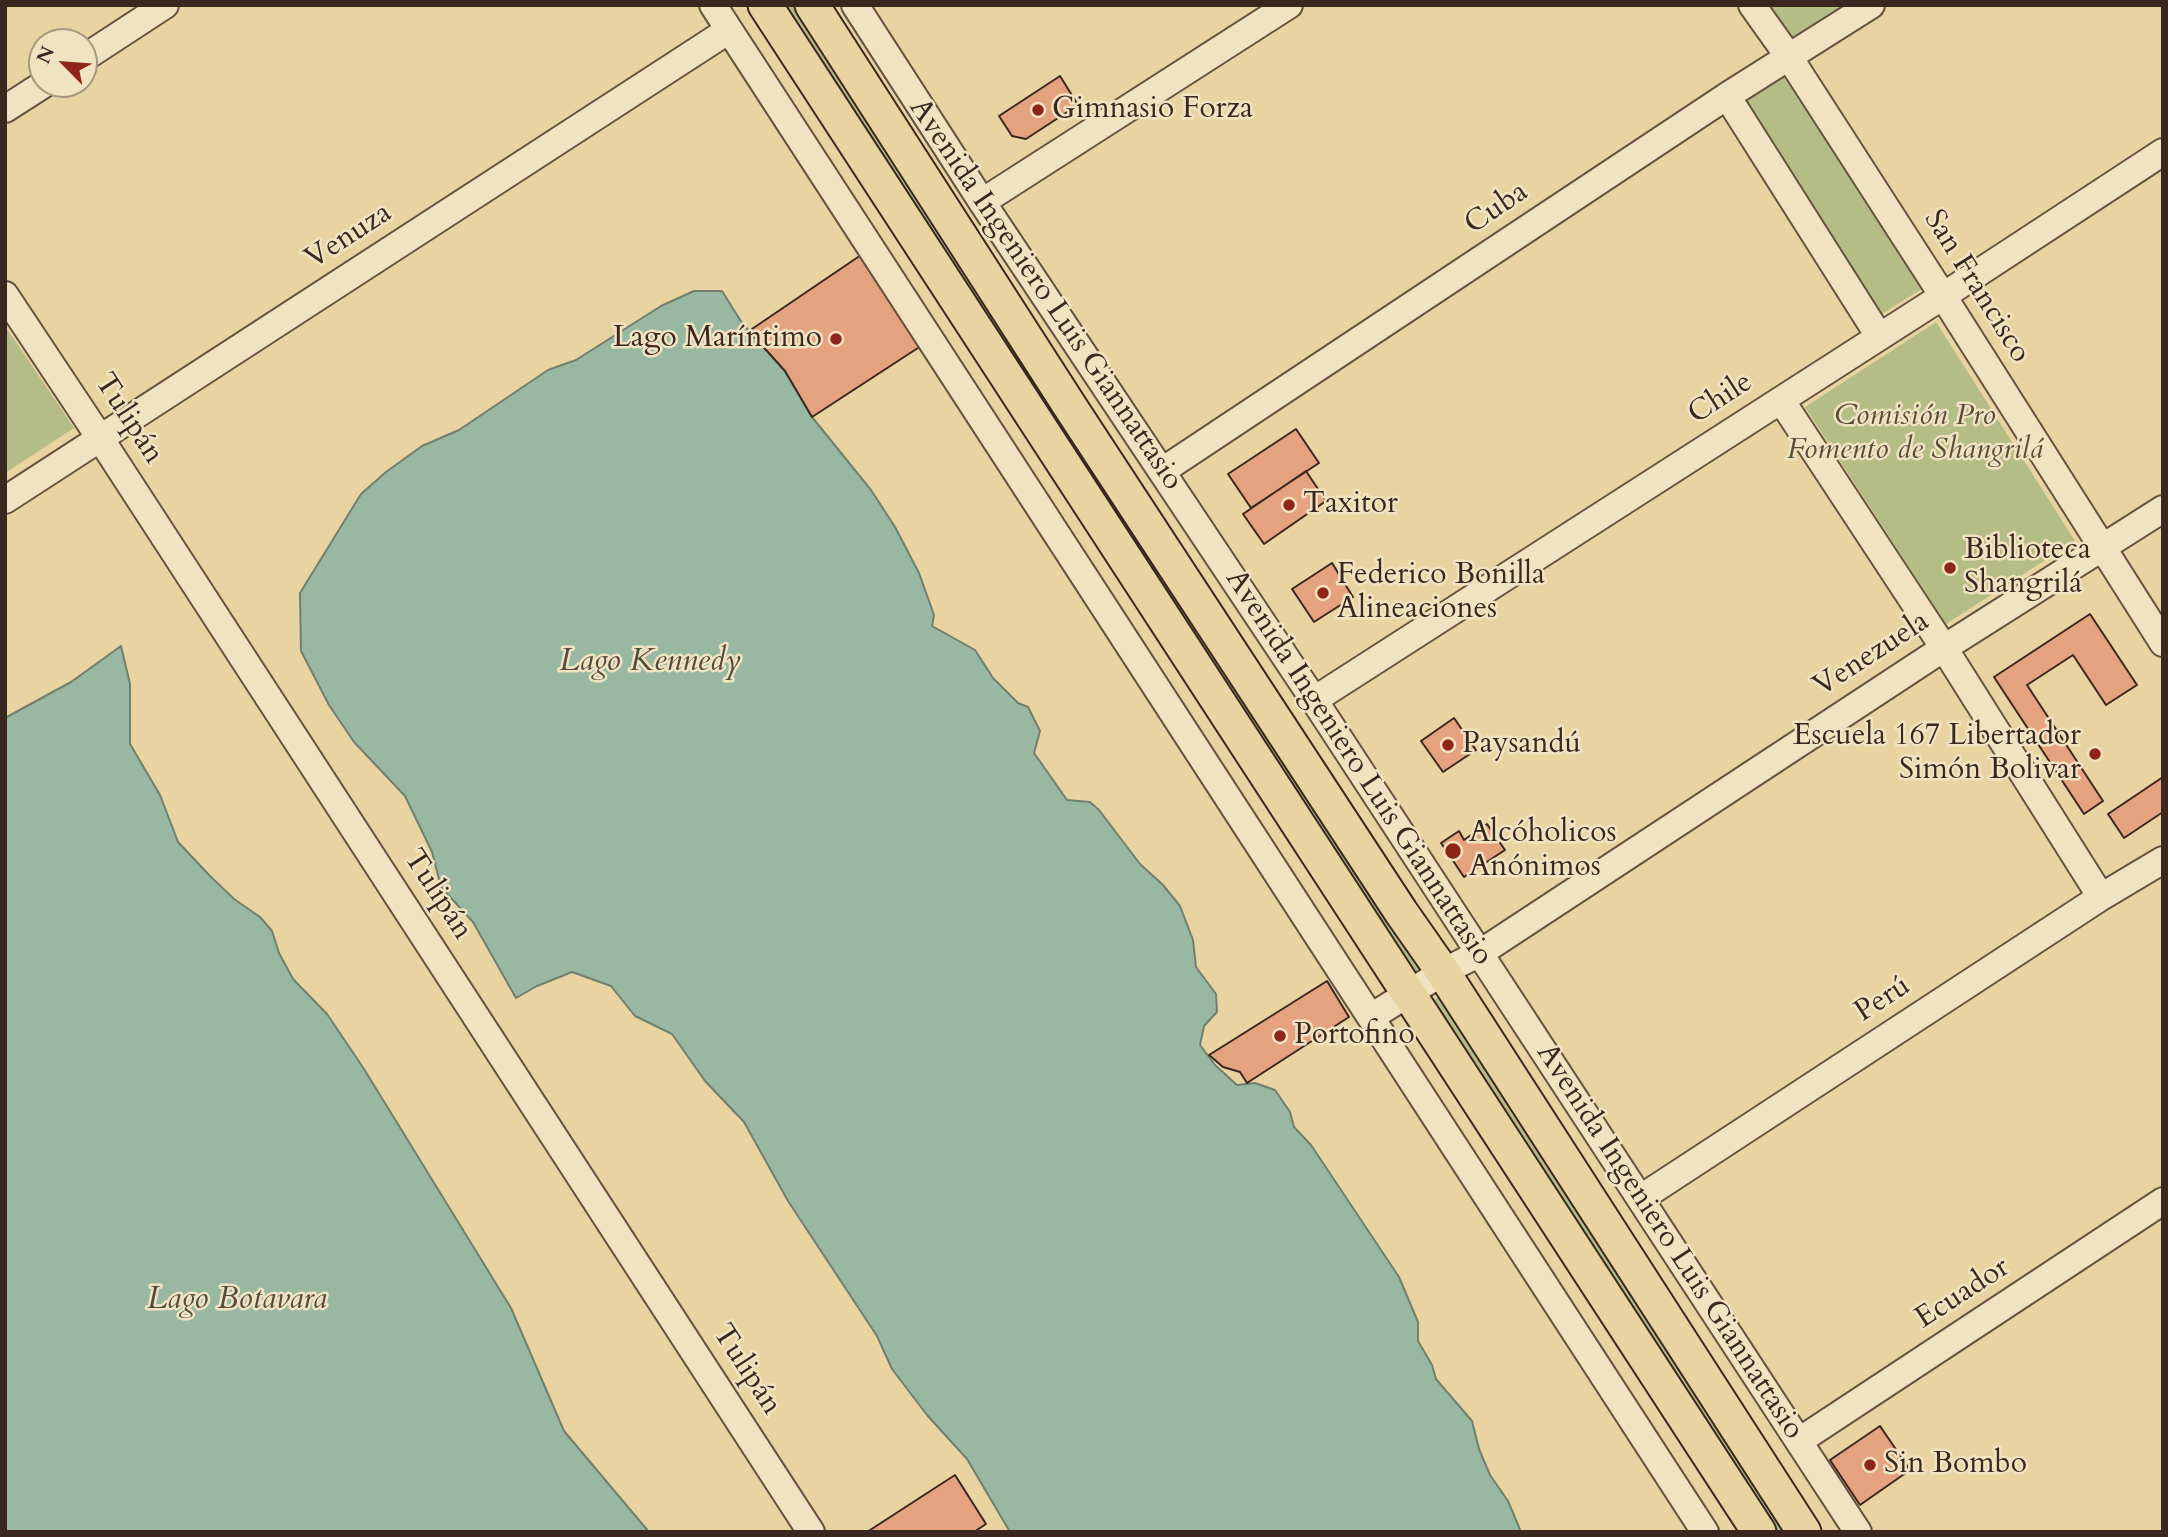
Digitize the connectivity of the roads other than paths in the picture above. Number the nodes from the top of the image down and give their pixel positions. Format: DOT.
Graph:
graph roads {
  1 [pos="165,5"];
  2 [pos="713,5"];
  3 [pos="765,5"];
  4 [pos="812,5"];
  5 [pos="855,5"];
  6 [pos="1289,5"];
  7 [pos="1752,5"];
  8 [pos="1871,5"];
  9 [pos="729,30"];
  10 [pos="98,49"];
  11 [pos="1789,57"];
  12 [pos="28,94"];
  13 [pos="1727,96"];
  14 [pos="5,109"];
  15 [pos="2163,152"];
  16 [pos="982,202"];
  17 [pos="5,295"];
  18 [pos="1943,296"];
  19 [pos="1879,336"];
  20 [pos="1781,400"];
  21 [pos="100,438"];
  22 [pos="1162,471"];
  23 [pos="5,500"];
  24 [pos="2163,509"];
  25 [pos="2102,549"];
  26 [pos="2163,643"];
  27 [pos="1944,648"];
  28 [pos="1314,700"];
  29 [pos="2163,860"];
  30 [pos="2101,897"];
  31 [pos="1479,953"];
  32 [pos="1443,972"];
  33 [pos="1409,994"];
  34 [pos="1371,1017"];
  35 [pos="1641,1198"];
  36 [pos="2163,1201"];
  37 [pos="1799,1441"];
  38 [pos="811,1532"];
  39 [pos="1705,1532"];
  40 [pos="1759,1532"];
  41 [pos="1804,1532"];
  42 [pos="1858,1532"];
  1 -- 10 [label="street"];
  2 -- 9 [label="street"];
  3 -- 33 [label="main road"];
  4 -- 32 [label="main road, Avenida Ingeniero Luis Giannattasio"];
  5 -- 16 [label="street, Avenida Ingeniero Luis Giannattasio"];
  6 -- 16 [label="street"];
  7 -- 11 [label="street, San Francisco"];
  8 -- 11 [label="street, Cuba"];
  9 -- 21 [label="street, Venuza"];
  9 -- 34 [label="street"];
  11 -- 13 [label="street, Cuba"];
  11 -- 18 [label="street, San Francisco"];
  12 -- 14 [label="street"];
  13 -- 19 [label="street"];
  13 -- 22 [label="street, Cuba"];
  15 -- 18 [label="street, Chile"];
  16 -- 22 [label="street, Avenida Ingeniero Luis Giannattasio"];
  17 -- 21 [label="street, Tulipán"];
  18 -- 19 [label="street, Chile"];
  18 -- 25 [label="street, San Francisco"];
  19 -- 20 [label="street, Chile"];
  20 -- 27 [label="street"];
  20 -- 28 [label="street, Chile"];
  21 -- 23 [label="street, Venuza"];
  21 -- 38 [label="street, Tulipán"];
  22 -- 28 [label="street, Avenida Ingeniero Luis Giannattasio"];
  24 -- 25 [label="street, Venezuela"];
  25 -- 26 [label="street, San Francisco"];
  25 -- 27 [label="street, Venezuela"];
  27 -- 30 [label="street"];
  27 -- 31 [label="street, Venezuela"];
  28 -- 31 [label="street, Avenida Ingeniero Luis Giannattasio"];
  29 -- 30 [label="street, Perú"];
  30 -- 35 [label="street, Perú"];
  31 -- 32 [label="street, Venezuela"];
  31 -- 35 [label="street, Avenida Ingeniero Luis Giannattasio"];
  32 -- 33 [label="street, Venezuela"];
  32 -- 41 [label="main road, Avenida Ingeniero Luis Giannattasio"];
  33 -- 34 [label="street, Venezuela"];
  33 -- 40 [label="main road"];
  34 -- 39 [label="street"];
  35 -- 37 [label="street, Avenida Ingeniero Luis Giannattasio"];
  36 -- 37 [label="street, Ecuador"];
  37 -- 42 [label="street, Avenida Ingeniero Luis Giannattasio"];
}
